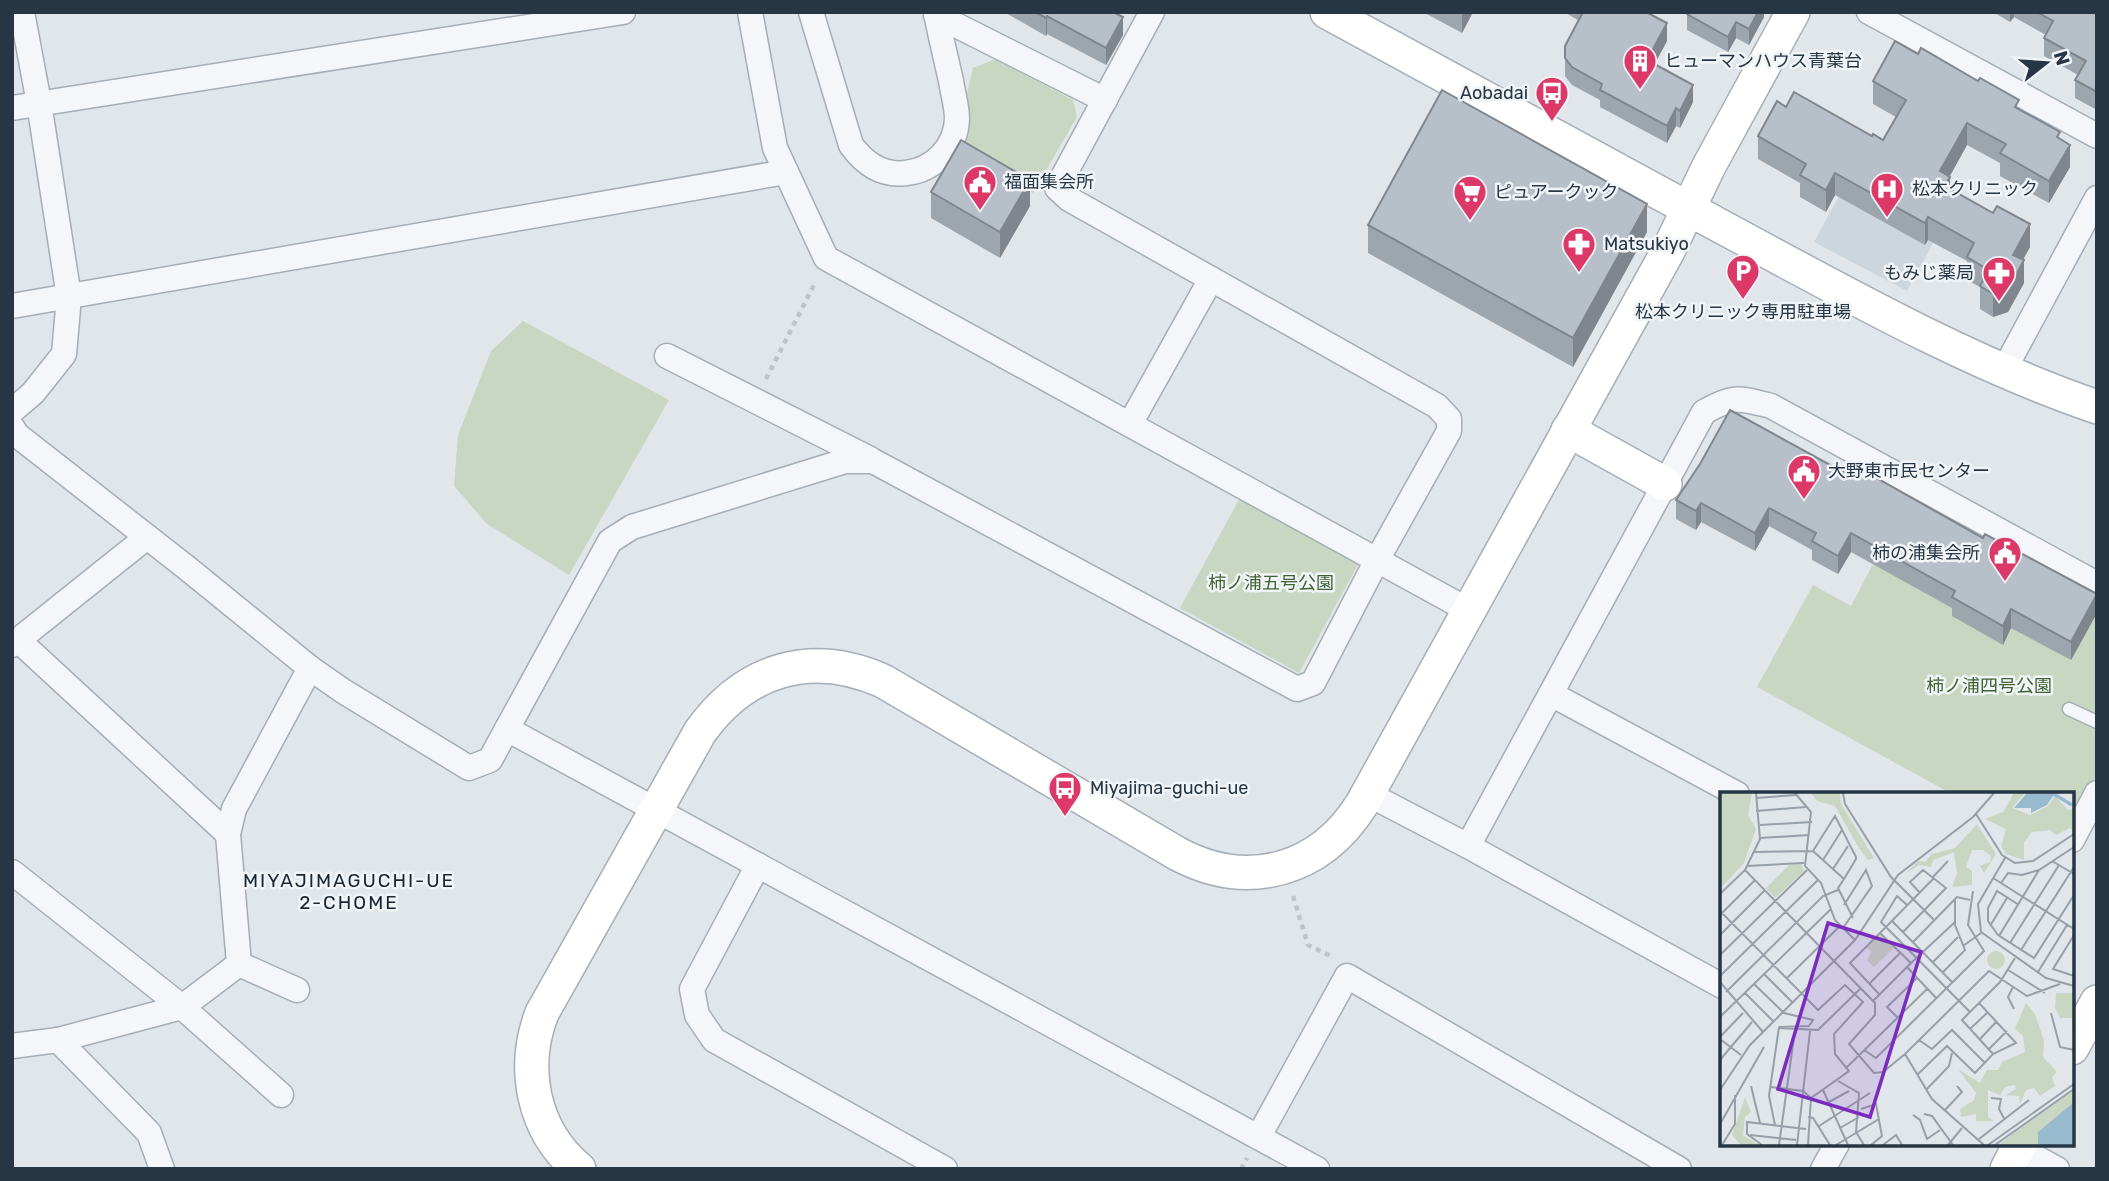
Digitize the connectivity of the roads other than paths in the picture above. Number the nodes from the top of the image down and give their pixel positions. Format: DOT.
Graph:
graph roads {
  1 [pos="22,12"];
  2 [pos="624,12"];
  3 [pos="750,12"];
  4 [pos="811,12"];
  5 [pos="1152,12"];
  6 [pos="1327,12"];
  7 [pos="1793,12"];
  8 [pos="1868,12"];
  9 [pos="936,14"];
  10 [pos="1105,100"];
  11 [pos="39,103"];
  12 [pos="12,108"];
  13 [pos="2097,136"];
  14 [pos="786,172"];
  15 [pos="2097,198"];
  16 [pos="1690,209"];
  17 [pos="1211,279"];
  18 [pos="69,297"];
  19 [pos="12,306"];
  20 [pos="667,356"];
  21 [pos="2004,370"];
  22 [pos="2097,407"];
  23 [pos="12,411"];
  24 [pos="1130,424"];
  25 [pos="12,427"];
  26 [pos="1569,430"];
  27 [pos="873,460"];
  28 [pos="1665,484"];
  29 [pos="147,537"];
  30 [pos="1377,560"];
  31 [pos="2097,584"];
  32 [pos="1468,610"];
  33 [pos="15,642"];
  34 [pos="310,668"];
  35 [pos="1551,694"];
  36 [pos="2069,709"];
  37 [pos="2097,722"];
  38 [pos="507,729"];
  39 [pos="1733,792"];
  40 [pos="2097,793"];
  41 [pos="1368,794"];
  42 [pos="657,810"];
  43 [pos="228,834"];
  44 [pos="2074,835"];
  45 [pos="1468,846"];
  46 [pos="758,865"];
  47 [pos="12,872"];
  48 [pos="239,964"];
  49 [pos="1720,985"];
  50 [pos="298,990"];
  51 [pos="2097,1002"];
  52 [pos="182,1007"];
  53 [pos="58,1040"];
  54 [pos="2074,1044"];
  55 [pos="12,1046"];
  56 [pos="281,1095"];
  57 [pos="1259,1136"];
  58 [pos="1837,1146"];
  59 [pos="2014,1151"];
  60 [pos="162,1169"];
  61 [pos="579,1169"];
  62 [pos="945,1169"];
  63 [pos="1317,1169"];
  64 [pos="1679,1169"];
  65 [pos="1824,1169"];
  66 [pos="2057,1169"];
  1 -- 11 [label="street"];
  2 -- 11 [label="street"];
  3 -- 14 [label="street"];
  4 -- 9 [label="street"];
  5 -- 10 [label="street"];
  6 -- 16 [label="street"];
  7 -- 16 [label="street"];
  8 -- 13 [label="street"];
  9 -- 10 [label="street"];
  10 -- 17 [label="street"];
  11 -- 12 [label="street"];
  11 -- 18 [label="street"];
  14 -- 18 [label="street"];
  14 -- 24 [label="street"];
  15 -- 21 [label="street"];
  16 -- 21 [label="street"];
  16 -- 26 [label="street"];
  17 -- 24 [label="street"];
  17 -- 30 [label="street"];
  18 -- 19 [label="street"];
  18 -- 23 [label="street"];
  20 -- 27 [label="street"];
  21 -- 22 [label="street"];
  24 -- 30 [label="street"];
  25 -- 29 [label="street"];
  26 -- 28 [label="street"];
  26 -- 32 [label="street"];
  27 -- 30 [label="street"];
  27 -- 38 [label="street"];
  28 -- 31 [label="street"];
  28 -- 35 [label="street"];
  29 -- 33 [label="street"];
  29 -- 34 [label="street"];
  30 -- 32 [label="street"];
  32 -- 41 [label="street"];
  33 -- 43 [label="street"];
  34 -- 38 [label="street"];
  34 -- 43 [label="street"];
  35 -- 39 [label="street"];
  35 -- 45 [label="street"];
  36 -- 37 [label="lane"];
  38 -- 42 [label="street"];
  40 -- 44 [label="street"];
  41 -- 42 [label="street"];
  41 -- 45 [label="street"];
  42 -- 46 [label="street"];
  42 -- 61 [label="street"];
  43 -- 48 [label="street"];
  45 -- 49 [label="street"];
  46 -- 57 [label="street"];
  46 -- 62 [label="street"];
  47 -- 52 [label="street"];
  48 -- 50 [label="street"];
  48 -- 52 [label="street"];
  51 -- 54 [label="street"];
  52 -- 53 [label="street"];
  52 -- 56 [label="street"];
  53 -- 55 [label="street"];
  53 -- 60 [label="street"];
  57 -- 63 [label="street"];
  57 -- 64 [label="street"];
  58 -- 65 [label="street"];
  59 -- 66 [label="street"];
}
